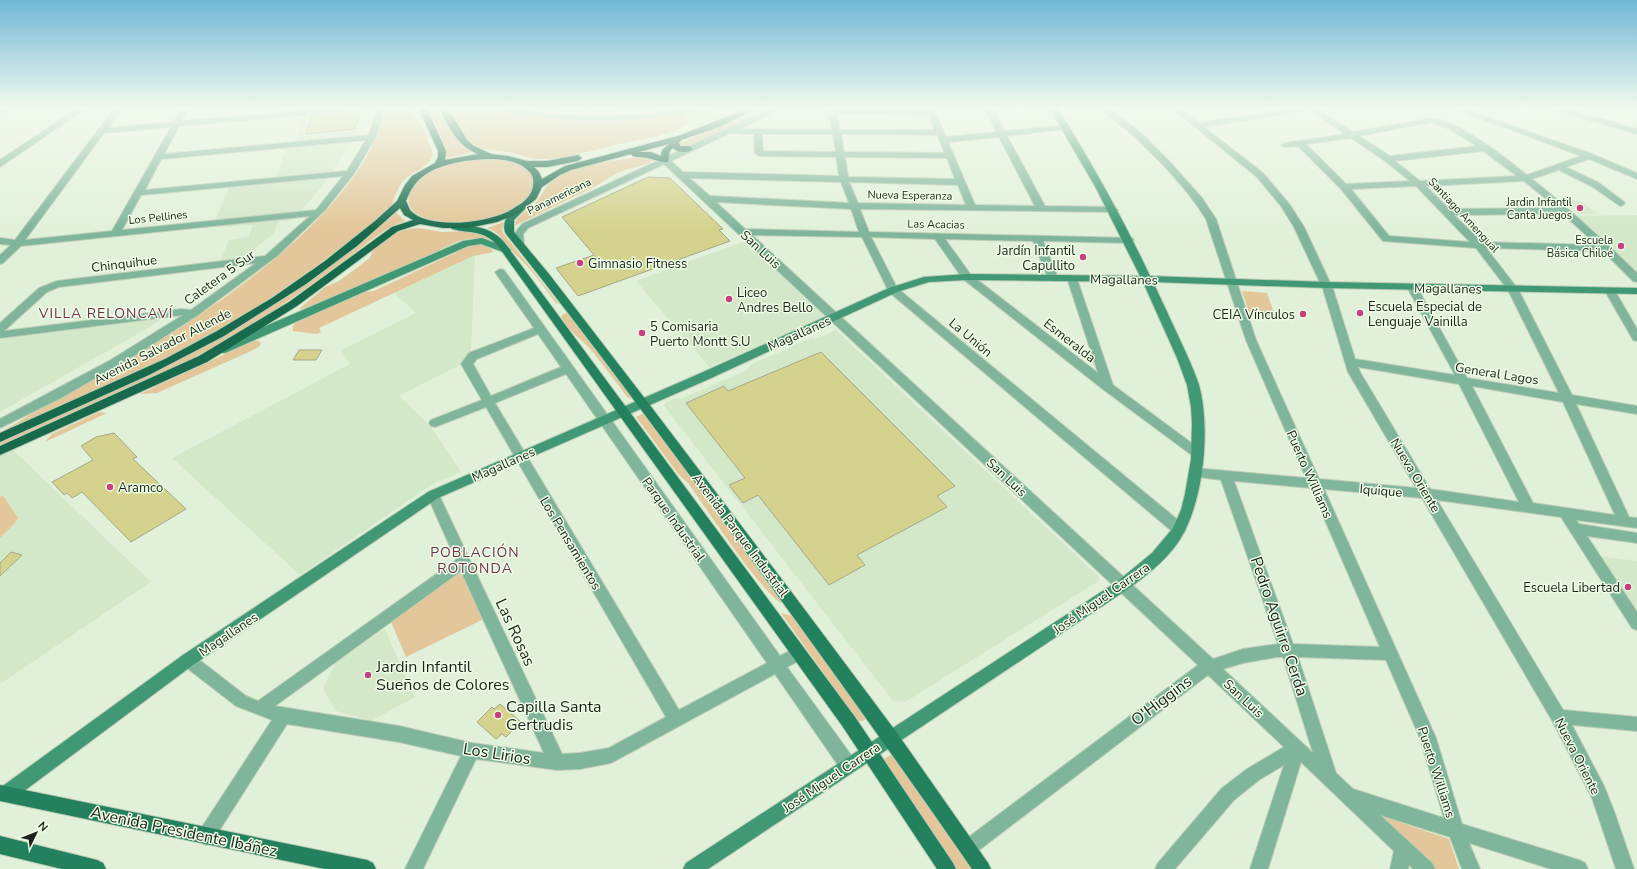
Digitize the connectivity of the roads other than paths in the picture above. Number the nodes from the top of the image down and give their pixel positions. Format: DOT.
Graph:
graph roads {
  1 [pos="17,150"];
  2 [pos="87,150"];
  3 [pos="162,150"];
  4 [pos="238,150"];
  5 [pos="365,150"];
  6 [pos="441,150"];
  7 [pos="474,150"];
  8 [pos="615,150"];
  9 [pos="639,150"];
  10 [pos="667,150"];
  11 [pos="688,150"];
  12 [pos="759,150"];
  13 [pos="840,150"];
  14 [pos="948,150"];
  15 [pos="1011,150"];
  16 [pos="1078,150"];
  17 [pos="1152,150"];
  18 [pos="1229,150"];
  19 [pos="1307,150"];
  20 [pos="1374,150"];
  21 [pos="1470,150"];
  22 [pos="1486,150"];
  23 [pos="1571,150"];
  24 [pos="624,154"];
  25 [pos="841,154"];
  26 [pos="950,156"];
  27 [pos="1589,156"];
  28 [pos="158,157"];
  29 [pos="498,157"];
  30 [pos="4,158"];
  31 [pos="1388,159"];
  32 [pos="665,160"];
  33 [pos="0,164"];
  34 [pos="524,164"];
  35 [pos="438,166"];
  36 [pos="1560,167"];
  37 [pos="350,173"];
  38 [pos="682,175"];
  39 [pos="1637,176"];
  40 [pos="1527,178"];
  41 [pos="844,179"];
  42 [pos="961,182"];
  43 [pos="1419,184"];
  44 [pos="538,186"];
  45 [pos="1344,187"];
  46 [pos="138,194"];
  47 [pos="708,199"];
  48 [pos="402,202"];
  49 [pos="1620,203"];
  50 [pos="854,206"];
  51 [pos="522,207"];
  52 [pos="972,208"];
  53 [pos="1041,208"];
  54 [pos="1113,210"];
  55 [pos="1567,211"];
  56 [pos="318,212"];
  57 [pos="1447,212"];
  58 [pos="420,221"];
  59 [pos="455,227"];
  60 [pos="743,232"];
  61 [pos="116,233"];
  62 [pos="865,234"];
  63 [pos="938,236"];
  64 [pos="1037,238"];
  65 [pos="1129,240"];
  66 [pos="0,241"];
  67 [pos="18,243"];
  68 [pos="519,244"];
  69 [pos="1479,245"];
  70 [pos="1607,248"];
  71 [pos="506,250"];
  72 [pos="267,259"];
  73 [pos="0,261"];
  74 [pos="500,272"];
  75 [pos="967,277"];
  76 [pos="1053,278"];
  77 [pos="1072,278"];
  78 [pos="1147,279"];
  79 [pos="1637,279"];
  80 [pos="1231,282"];
  81 [pos="1326,285"];
  82 [pos="1412,287"];
  83 [pos="1513,289"];
  84 [pos="893,290"];
  85 [pos="1610,291"];
  86 [pos="1637,291"];
  87 [pos="544,303"];
  88 [pos="568,306"];
  89 [pos="194,313"];
  90 [pos="554,316"];
  91 [pos="834,317"];
  92 [pos="0,329"];
  93 [pos="540,329"];
  94 [pos="0,336"];
  95 [pos="1637,338"];
  96 [pos="203,359"];
  97 [pos="1352,362"];
  98 [pos="568,369"];
  99 [pos="1464,382"];
  100 [pos="1108,387"];
  101 [pos="1568,399"];
  102 [pos="488,402"];
  103 [pos="642,403"];
  104 [pos="1637,410"];
  105 [pos="624,411"];
  106 [pos="604,420"];
  107 [pos="435,423"];
  108 [pos="0,424"];
  109 [pos="0,438"];
  110 [pos="0,451"];
  111 [pos="1197,453"];
  112 [pos="520,457"];
  113 [pos="1195,473"];
  114 [pos="1226,476"];
  115 [pos="1314,484"];
  116 [pos="1428,494"];
  117 [pos="433,495"];
  118 [pos="1528,507"];
  119 [pos="1564,512"];
  120 [pos="1631,522"];
  121 [pos="1179,529"];
  122 [pos="1575,529"];
  123 [pos="1637,538"];
  124 [pos="464,562"];
  125 [pos="1123,585"];
  126 [pos="1637,624"];
  127 [pos="1289,650"];
  128 [pos="799,653"];
  129 [pos="1391,654"];
  130 [pos="188,660"];
  131 [pos="777,665"];
  132 [pos="1210,666"];
  133 [pos="259,709"];
  134 [pos="283,716"];
  135 [pos="1559,717"];
  136 [pos="677,720"];
  137 [pos="1637,724"];
  138 [pos="890,738"];
  139 [pos="1297,748"];
  140 [pos="472,751"];
  141 [pos="869,752"];
  142 [pos="557,762"];
  143 [pos="848,765"];
  144 [pos="1329,778"];
  145 [pos="2,796"];
  146 [pos="1349,796"];
  147 [pos="1456,831"];
  148 [pos="206,836"];
  149 [pos="0,845"];
  150 [pos="968,848"];
  151 [pos="1403,848"];
  152 [pos="97,869"];
  153 [pos="367,869"];
  154 [pos="414,869"];
  155 [pos="692,869"];
  156 [pos="946,869"];
  157 [pos="982,869"];
  158 [pos="1164,869"];
  159 [pos="1259,869"];
  160 [pos="1399,869"];
  161 [pos="1426,869"];
  162 [pos="1471,869"];
  163 [pos="1579,869"];
  164 [pos="1625,869"];
  1 -- 30 [label="street"];
  2 -- 67 [label="street"];
  3 -- 28 [label="street"];
  4 -- 28 [label="street"];
  5 -- 37 [label="street, Caletera 5 Sur"];
  6 -- 35 [label="highway"];
  7 -- 29 [label="highway"];
  8 -- 34 [label="highway"];
  9 -- 24 [label="highway"];
  10 -- 32 [label="highway"];
  11 -- 32 [label="street, Panamericana"];
  12 -- 25 [label="street"];
  13 -- 25 [label="street, La Unión"];
  14 -- 26 [label="street"];
  15 -- 53 [label="street"];
  16 -- 54 [label="street, José Miguel Carrera"];
  17 -- 80 [label="street, Puerto Williams"];
  18 -- 81 [label="street, Nueva Oriente"];
  19 -- 45 [label="street"];
  20 -- 31 [label="street, Santiago Amengual"];
  21 -- 31 [label="street"];
  22 -- 40 [label="street"];
  23 -- 27 [label="street"];
  24 -- 32 [label="highway"];
  24 -- 44 [label="highway"];
  25 -- 26 [label="street"];
  25 -- 41 [label="street, La Unión"];
  26 -- 42 [label="street"];
  27 -- 36 [label="street"];
  27 -- 39 [label="street"];
  28 -- 46 [label="street"];
  29 -- 34 [label="highway"];
  29 -- 35 [label="highway"];
  30 -- 33 [label="street"];
  31 -- 43 [label="street, Santiago Amengual"];
  32 -- 38 [label="street, San Luis"];
  32 -- 68 [label="street, Panamericana"];
  34 -- 44 [label="highway"];
  35 -- 48 [label="highway"];
  36 -- 40 [label="street"];
  36 -- 49 [label="street"];
  37 -- 46 [label="street"];
  37 -- 56 [label="street, Caletera 5 Sur"];
  38 -- 41 [label="street"];
  38 -- 47 [label="street, San Luis"];
  40 -- 43 [label="street"];
  40 -- 55 [label="street"];
  41 -- 42 [label="street"];
  41 -- 50 [label="street, La Unión"];
  42 -- 52 [label="street"];
  43 -- 45 [label="street"];
  43 -- 57 [label="street, Santiago Amengual"];
  44 -- 51 [label="highway"];
  45 -- 69 [label="street"];
  46 -- 61 [label="street"];
  47 -- 50 [label="street, Nueva Esperanza"];
  47 -- 60 [label="street, San Luis"];
  48 -- 58 [label="highway"];
  48 -- 109 [label="highway, Avenida Salvador Allende"];
  50 -- 52 [label="street, Nueva Esperanza"];
  50 -- 62 [label="street, La Unión"];
  51 -- 59 [label="highway"];
  51 -- 68 [label="main road, Avenida Parque Industrial"];
  52 -- 53 [label="street, Nueva Esperanza"];
  53 -- 54 [label="street, Nueva Esperanza"];
  54 -- 65 [label="street, José Miguel Carrera"];
  55 -- 57 [label="street"];
  55 -- 70 [label="street"];
  56 -- 61 [label="street, Los Pellines"];
  56 -- 72 [label="street, Caletera 5 Sur"];
  57 -- 69 [label="street, Santiago Amengual"];
  58 -- 59 [label="highway"];
  58 -- 96 [label="highway, Avenida Salvador Allende"];
  59 -- 71 [label="main road, Avenida Parque Industrial"];
  60 -- 62 [label="street, Las Acacias"];
  60 -- 91 [label="street, San Luis"];
  61 -- 67 [label="street, Los Pellines"];
  62 -- 63 [label="street, Las Acacias"];
  62 -- 84 [label="street, La Unión"];
  63 -- 64 [label="street, Las Acacias"];
  63 -- 75 [label="street, Esmeralda"];
  64 -- 65 [label="street, Las Acacias"];
  64 -- 76 [label="street"];
  65 -- 78 [label="street, José Miguel Carrera"];
  66 -- 67 [label="street, Los Pellines"];
  67 -- 73 [label="street"];
  68 -- 88 [label="main road, Avenida Parque Industrial"];
  69 -- 70 [label="street"];
  69 -- 83 [label="street, Santiago Amengual"];
  70 -- 79 [label="street"];
  71 -- 87 [label="main road, Avenida Parque Industrial"];
  71 -- 96 [label="street, Avenida Salvador Allende"];
  72 -- 89 [label="street, Caletera 5 Sur"];
  72 -- 92 [label="street, Chinquihue"];
  74 -- 93 [label="street, Parque Industrial"];
  75 -- 76 [label="street, Magallanes"];
  75 -- 84 [label="street, Magallanes"];
  75 -- 100 [label="street, Esmeralda"];
  76 -- 77 [label="street, Magallanes"];
  77 -- 78 [label="street, Magallanes"];
  77 -- 100 [label="street"];
  78 -- 80 [label="street, Magallanes"];
  78 -- 111 [label="street, José Miguel Carrera"];
  80 -- 81 [label="street, Magallanes"];
  80 -- 115 [label="street, Puerto Williams"];
  81 -- 82 [label="street, Magallanes"];
  81 -- 97 [label="street, Nueva Oriente"];
  82 -- 83 [label="street, Magallanes"];
  82 -- 99 [label="street"];
  83 -- 85 [label="street, Magallanes"];
  83 -- 101 [label="street, Santiago Amengual"];
  84 -- 91 [label="street, Magallanes"];
  84 -- 121 [label="street, La Unión"];
  85 -- 86 [label="street, Magallanes"];
  85 -- 95 [label="street"];
  87 -- 88 [label="main road"];
  87 -- 90 [label="main road, Avenida Parque Industrial"];
  88 -- 90 [label="main road"];
  88 -- 103 [label="main road, Avenida Parque Industrial"];
  89 -- 94 [label="street"];
  89 -- 108 [label="street, Caletera 5 Sur"];
  90 -- 105 [label="main road, Avenida Parque Industrial"];
  91 -- 103 [label="street, Magallanes"];
  91 -- 125 [label="street, San Luis"];
  93 -- 98 [label="street, Parque Industrial"];
  93 -- 102 [label="street, Los Pensamientos"];
  96 -- 110 [label="highway, Avenida Salvador Allende"];
  97 -- 99 [label="street, General Lagos"];
  97 -- 116 [label="street, Nueva Oriente"];
  98 -- 102 [label="street"];
  98 -- 106 [label="street, Parque Industrial"];
  99 -- 101 [label="street, General Lagos"];
  99 -- 118 [label="street"];
  100 -- 111 [label="street, Esmeralda"];
  101 -- 104 [label="street, General Lagos"];
  101 -- 120 [label="street, Santiago Amengual"];
  102 -- 107 [label="street"];
  102 -- 112 [label="street, Los Pensamientos"];
  103 -- 105 [label="street, Magallanes"];
  103 -- 138 [label="main road, Avenida Parque Industrial"];
  105 -- 106 [label="street, Magallanes"];
  105 -- 128 [label="main road, Avenida Parque Industrial"];
  106 -- 112 [label="street, Magallanes"];
  106 -- 131 [label="street, Parque Industrial"];
  111 -- 113 [label="street, José Miguel Carrera"];
  112 -- 117 [label="street, Magallanes"];
  112 -- 136 [label="street, Los Pensamientos"];
  113 -- 114 [label="street, Iquique"];
  113 -- 121 [label="street, José Miguel Carrera"];
  114 -- 115 [label="street, Iquique"];
  114 -- 127 [label="street, Pedro Aguirre Cerda"];
  115 -- 116 [label="street, Iquique"];
  115 -- 129 [label="street, Puerto Williams"];
  116 -- 118 [label="street, Iquique"];
  116 -- 135 [label="street, Nueva Oriente"];
  117 -- 124 [label="street, Las Rosas"];
  117 -- 130 [label="street, Magallanes"];
  118 -- 119 [label="street, Iquique"];
  119 -- 120 [label="street, Iquique"];
  119 -- 122 [label="street"];
  121 -- 125 [label="street, José Miguel Carrera"];
  122 -- 123 [label="street"];
  122 -- 126 [label="street"];
  124 -- 133 [label="street"];
  124 -- 142 [label="street, Las Rosas"];
  125 -- 132 [label="street, San Luis"];
  125 -- 138 [label="street, José Miguel Carrera"];
  127 -- 129 [label="street, O'Higgins"];
  127 -- 132 [label="street, O'Higgins"];
  127 -- 144 [label="street, Pedro Aguirre Cerda"];
  128 -- 131 [label="street, Los Lirios"];
  128 -- 141 [label="main road, Avenida Parque Industrial"];
  129 -- 147 [label="street, Puerto Williams"];
  130 -- 133 [label="street, Los Lirios"];
  130 -- 145 [label="street, Magallanes"];
  131 -- 136 [label="street, Los Lirios"];
  131 -- 143 [label="street, Parque Industrial"];
  132 -- 139 [label="street, San Luis"];
  132 -- 150 [label="street, O'Higgins"];
  133 -- 134 [label="street, Los Lirios"];
  134 -- 140 [label="street, Los Lirios"];
  134 -- 148 [label="street"];
  135 -- 137 [label="street"];
  135 -- 164 [label="street, Nueva Oriente"];
  136 -- 142 [label="street, Los Lirios"];
  138 -- 141 [label="street, José Miguel Carrera"];
  138 -- 150 [label="main road, Avenida Parque Industrial"];
  139 -- 144 [label="street, San Luis"];
  139 -- 158 [label="street"];
  139 -- 159 [label="street"];
  140 -- 142 [label="street, Los Lirios"];
  140 -- 154 [label="street"];
  141 -- 143 [label="street, José Miguel Carrera"];
  141 -- 156 [label="main road, Avenida Parque Industrial"];
  143 -- 155 [label="street, José Miguel Carrera"];
  144 -- 146 [label="street, San Luis"];
  145 -- 148 [label="main road, Avenida Presidente Ibáñez"];
  146 -- 147 [label="street, San Luis"];
  146 -- 151 [label="street, San Luis"];
  147 -- 162 [label="street, Puerto Williams"];
  147 -- 163 [label="street, San Luis"];
  148 -- 153 [label="main road, Avenida Presidente Ibáñez"];
  149 -- 152 [label="main road"];
  150 -- 157 [label="main road, Avenida Parque Industrial"];
  151 -- 160 [label="street"];
  151 -- 161 [label="street, San Luis"];
}
